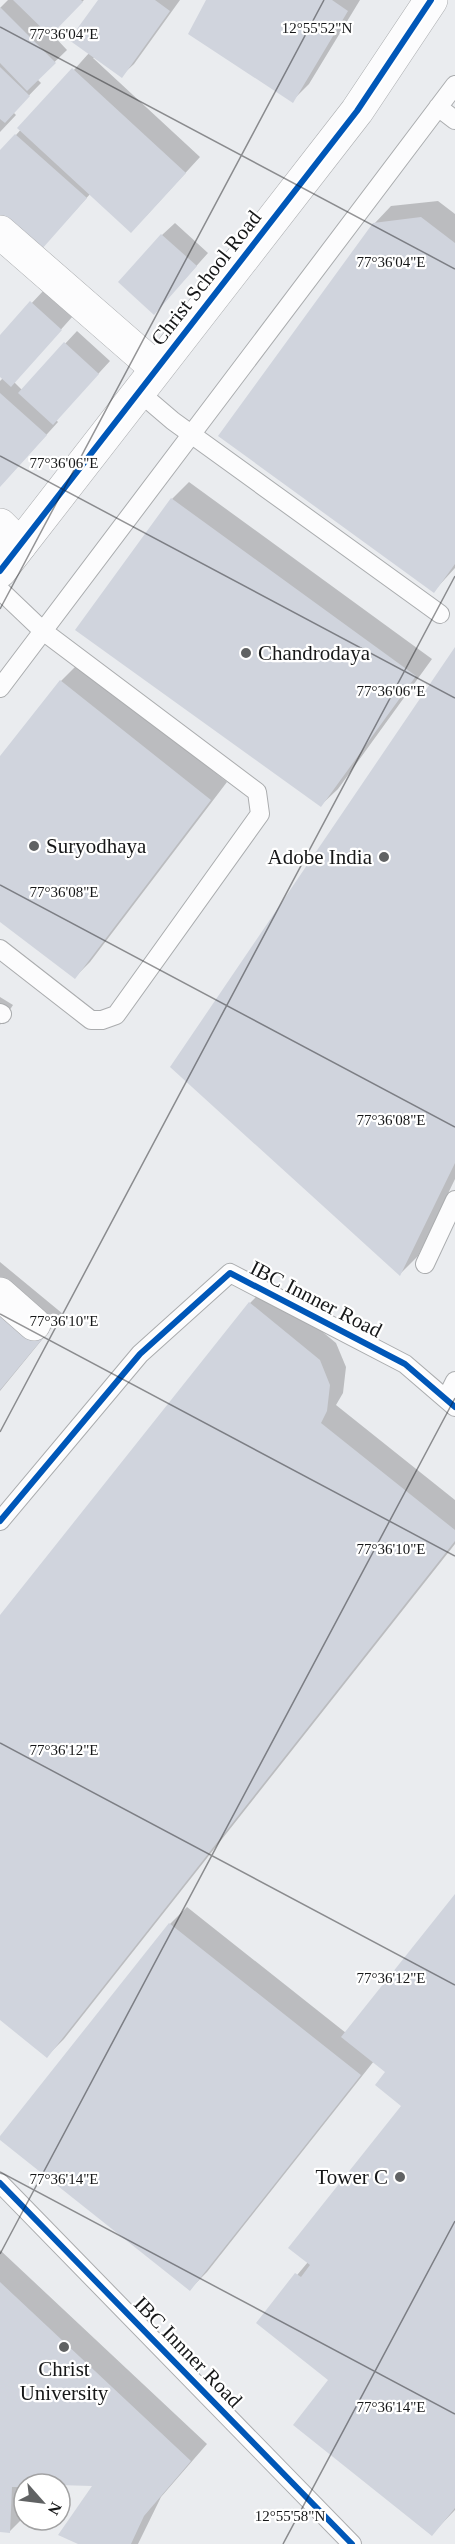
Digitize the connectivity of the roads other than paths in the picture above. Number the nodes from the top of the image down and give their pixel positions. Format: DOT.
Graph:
graph roads {
  1 [pos="431,0"];
  2 [pos="455,85"];
  3 [pos="438,107"];
  4 [pos="455,120"];
  5 [pos="0,232"];
  6 [pos="148,380"];
  7 [pos="192,433"];
  8 [pos="10,535"];
  9 [pos="0,571"];
  10 [pos="0,590"];
  11 [pos="440,614"];
  12 [pos="43,631"];
  13 [pos="0,688"];
  14 [pos="0,949"];
  15 [pos="455,1200"];
  16 [pos="425,1264"];
  17 [pos="0,1294"];
  18 [pos="34,1324"];
  19 [pos="455,1381"];
  20 [pos="450,1403"];
  21 [pos="0,1521"];
  22 [pos="0,2183"];
  23 [pos="352,2544"];
  1 -- 6 [label="street, Christ School Road"];
  2 -- 3 [label="lane"];
  3 -- 4 [label="lane"];
  3 -- 7 [label="lane"];
  5 -- 6 [label="street"];
  6 -- 7 [label="lane"];
  6 -- 8 [label="street, Christ School Road"];
  7 -- 11 [label="lane"];
  7 -- 12 [label="lane"];
  8 -- 9 [label="street, Christ School Road"];
  10 -- 12 [label="lane"];
  12 -- 13 [label="lane"];
  12 -- 14 [label="lane"];
  15 -- 16 [label="lane"];
  17 -- 18 [label="street"];
  19 -- 20 [label="lane"];
  20 -- 21 [label="lane, IBC Innner Road"];
  22 -- 23 [label="lane, IBC Innner Road"];
}
